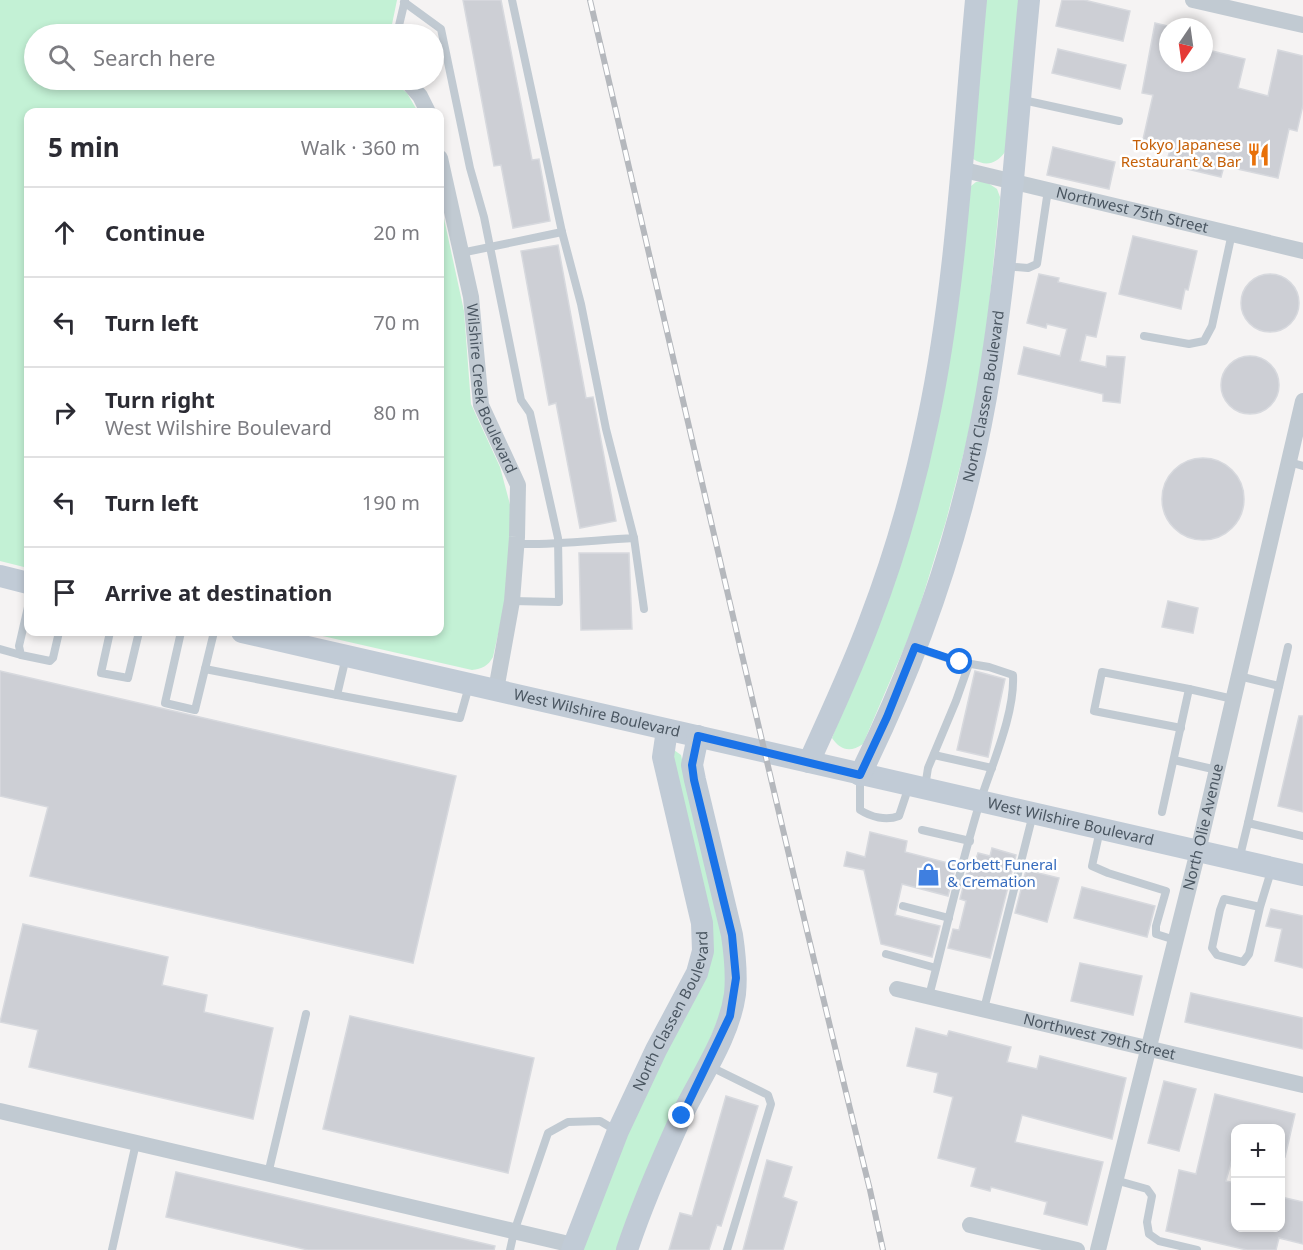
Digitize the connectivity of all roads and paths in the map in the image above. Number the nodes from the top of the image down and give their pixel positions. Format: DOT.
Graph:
graph roads {
  1 [pos="512,0"];
  2 [pos="976,0"];
  3 [pos="1029,0"];
  4 [pos="1193,0"];
  5 [pos="404,1"];
  6 [pos="399,24"];
  7 [pos="434,24"];
  8 [pos="1303,25"];
  9 [pos="444,43"];
  10 [pos="415,90"];
  11 [pos="1019,99"];
  12 [pos="426,108"];
  13 [pos="1119,121"];
  14 [pos="960,169"];
  15 [pos="444,176"];
  16 [pos="1012,181"];
  17 [pos="1048,190"];
  18 [pos="562,232"];
  19 [pos="1233,233"];
  20 [pos="490,247"];
  21 [pos="1303,251"];
  22 [pos="461,253"];
  23 [pos="1004,266"];
  24 [pos="1144,336"];
  25 [pos="1303,401"];
  26 [pos="1296,464"];
  27 [pos="634,538"];
  28 [pos="558,542"];
  29 [pos="517,544"];
  30 [pos="0,576"];
  31 [pos="24,581"];
  32 [pos="512,601"];
  33 [pos="645,609"];
  34 [pos="24,625"];
  35 [pos="58,636"];
  36 [pos="109,636"];
  37 [pos="138,636"];
  38 [pos="180,636"];
  39 [pos="213,636"];
  40 [pos="260,636"];
  41 [pos="915,647"];
  42 [pos="1288,647"];
  43 [pos="0,649"];
  44 [pos="21,655"];
  45 [pos="346,655"];
  46 [pos="969,664"];
  47 [pos="205,669"];
  48 [pos="1239,676"];
  49 [pos="469,684"];
  50 [pos="1279,686"];
  51 [pos="1189,689"];
  52 [pos="496,690"];
  53 [pos="337,695"];
  54 [pos="1233,699"];
  55 [pos="1181,728"];
  56 [pos="667,730"];
  57 [pos="698,736"];
  58 [pos="934,755"];
  59 [pos="1174,760"];
  60 [pos="809,762"];
  61 [pos="992,768"];
  62 [pos="1217,770"];
  63 [pos="860,775"];
  64 [pos="916,787"];
  65 [pos="980,802"];
  66 [pos="1162,812"];
  67 [pos="1033,814"];
  68 [pos="1248,823"];
  69 [pos="1100,829"];
  70 [pos="922,830"];
  71 [pos="1303,836"];
  72 [pos="970,841"];
  73 [pos="1198,851"];
  74 [pos="1239,860"];
  75 [pos="1273,868"];
  76 [pos="1303,875"];
  77 [pos="1166,891"];
  78 [pos="1186,897"];
  79 [pos="903,906"];
  80 [pos="1260,907"];
  81 [pos="949,918"];
  82 [pos="1175,940"];
  83 [pos="886,954"];
  84 [pos="936,968"];
  85 [pos="897,989"];
  86 [pos="929,996"];
  87 [pos="984,1009"];
  88 [pos="306,1014"];
  89 [pos="1148,1048"];
  90 [pos="707,1065"];
  91 [pos="1303,1085"];
  92 [pos="0,1111"];
  93 [pos="618,1131"];
  94 [pos="136,1143"];
  95 [pos="268,1174"];
  96 [pos="1115,1180"];
  97 [pos="970,1225"];
  98 [pos="514,1232"];
  99 [pos="572,1248"];
  100 [pos="112,1250"];
  101 [pos="510,1250"];
  102 [pos="627,1250"];
  103 [pos="728,1250"];
  104 [pos="1077,1250"];
  105 [pos="1098,1250"];
  106 [pos="1197,1250"];
  1 -- 18 [label="lane"];
  2 -- 14 [label="street"];
  3 -- 11 [label="street, North Classen Boulevard"];
  4 -- 8 [label="street"];
  5 -- 6 [label="lane"];
  5 -- 7 [label="lane"];
  9 -- 20 [label="lane"];
  10 -- 12 [label="street"];
  11 -- 13 [label="lane"];
  11 -- 16 [label="street, North Classen Boulevard"];
  14 -- 16 [label="street, Northwest 75th Street"];
  14 -- 60 [label="street"];
  15 -- 22 [label="street, Wilshire Creek Boulevard"];
  16 -- 17 [label="street, Northwest 75th Street"];
  16 -- 23 [label="street, North Classen Boulevard"];
  17 -- 19 [label="street, Northwest 75th Street"];
  17 -- 23 [label="lane"];
  18 -- 20 [label="lane"];
  18 -- 27 [label="lane"];
  19 -- 21 [label="street, Northwest 75th Street"];
  19 -- 24 [label="lane"];
  20 -- 22 [label="lane"];
  20 -- 28 [label="lane"];
  22 -- 29 [label="street, Wilshire Creek Boulevard"];
  23 -- 41 [label="street, North Classen Boulevard"];
  25 -- 26 [label="street, North Olie Avenue"];
  26 -- 48 [label="street, North Olie Avenue"];
  27 -- 28 [label="lane"];
  27 -- 33 [label="lane"];
  28 -- 29 [label="lane"];
  28 -- 32 [label="lane"];
  29 -- 32 [label="street, Wilshire Creek Boulevard"];
  30 -- 31 [label="street"];
  32 -- 52 [label="street, Wilshire Creek Boulevard"];
  34 -- 44 [label="lane"];
  35 -- 44 [label="lane"];
  36 -- 37 [label="lane"];
  38 -- 47 [label="lane"];
  39 -- 47 [label="lane"];
  40 -- 45 [label="street, West Wilshire Boulevard"];
  41 -- 46 [label="lane"];
  41 -- 63 [label="street, North Classen Boulevard"];
  42 -- 50 [label="lane"];
  43 -- 44 [label="lane"];
  45 -- 49 [label="street, West Wilshire Boulevard"];
  45 -- 53 [label="lane"];
  46 -- 58 [label="lane"];
  46 -- 61 [label="lane"];
  47 -- 53 [label="lane"];
  48 -- 50 [label="lane"];
  48 -- 54 [label="street, North Olie Avenue"];
  49 -- 52 [label="street, West Wilshire Boulevard"];
  49 -- 53 [label="lane"];
  50 -- 68 [label="lane"];
  51 -- 54 [label="lane"];
  51 -- 55 [label="lane"];
  51 -- 55 [label="lane"];
  52 -- 56 [label="street, West Wilshire Boulevard"];
  54 -- 62 [label="street, North Olie Avenue"];
  55 -- 59 [label="lane"];
  56 -- 57 [label="street, West Wilshire Boulevard"];
  56 -- 93 [label="street, North Classen Boulevard"];
  57 -- 60 [label="street, West Wilshire Boulevard"];
  57 -- 90 [label="street"];
  58 -- 61 [label="lane"];
  58 -- 64 [label="lane"];
  59 -- 62 [label="lane"];
  59 -- 66 [label="lane"];
  60 -- 63 [label="street, West Wilshire Boulevard"];
  61 -- 65 [label="lane"];
  62 -- 73 [label="street, North Olie Avenue"];
  63 -- 64 [label="street, West Wilshire Boulevard"];
  63 -- 64 [label="lane"];
  64 -- 65 [label="street, West Wilshire Boulevard"];
  65 -- 67 [label="street, West Wilshire Boulevard"];
  65 -- 72 [label="lane"];
  67 -- 69 [label="street, West Wilshire Boulevard"];
  67 -- 87 [label="lane"];
  68 -- 71 [label="lane"];
  68 -- 74 [label="lane"];
  69 -- 73 [label="street, West Wilshire Boulevard"];
  69 -- 77 [label="lane"];
  70 -- 72 [label="lane"];
  72 -- 81 [label="lane"];
  73 -- 74 [label="street, West Wilshire Boulevard"];
  73 -- 78 [label="street, North Olie Avenue"];
  74 -- 75 [label="street, West Wilshire Boulevard"];
  75 -- 76 [label="street, West Wilshire Boulevard"];
  75 -- 80 [label="lane"];
  77 -- 78 [label="lane"];
  77 -- 82 [label="lane"];
  78 -- 82 [label="street, North Olie Avenue"];
  79 -- 81 [label="lane"];
  80 -- 80 [label="lane"];
  81 -- 84 [label="lane"];
  82 -- 89 [label="street, North Olie Avenue"];
  83 -- 84 [label="lane"];
  84 -- 86 [label="lane"];
  85 -- 86 [label="street, Northwest 79th Street"];
  86 -- 87 [label="street, Northwest 79th Street"];
  87 -- 89 [label="street, Northwest 79th Street"];
  88 -- 95 [label="lane"];
  89 -- 91 [label="street, Northwest 79th Street"];
  89 -- 96 [label="street, North Olie Avenue"];
  90 -- 102 [label="street"];
  90 -- 103 [label="lane"];
  92 -- 94 [label="street"];
  93 -- 98 [label="lane"];
  93 -- 99 [label="street, North Classen Boulevard"];
  94 -- 95 [label="street"];
  94 -- 100 [label="lane"];
  95 -- 98 [label="street"];
  96 -- 105 [label="street, North Olie Avenue"];
  96 -- 106 [label="lane"];
  97 -- 104 [label="street"];
  98 -- 99 [label="street"];
  98 -- 101 [label="lane"];
}
